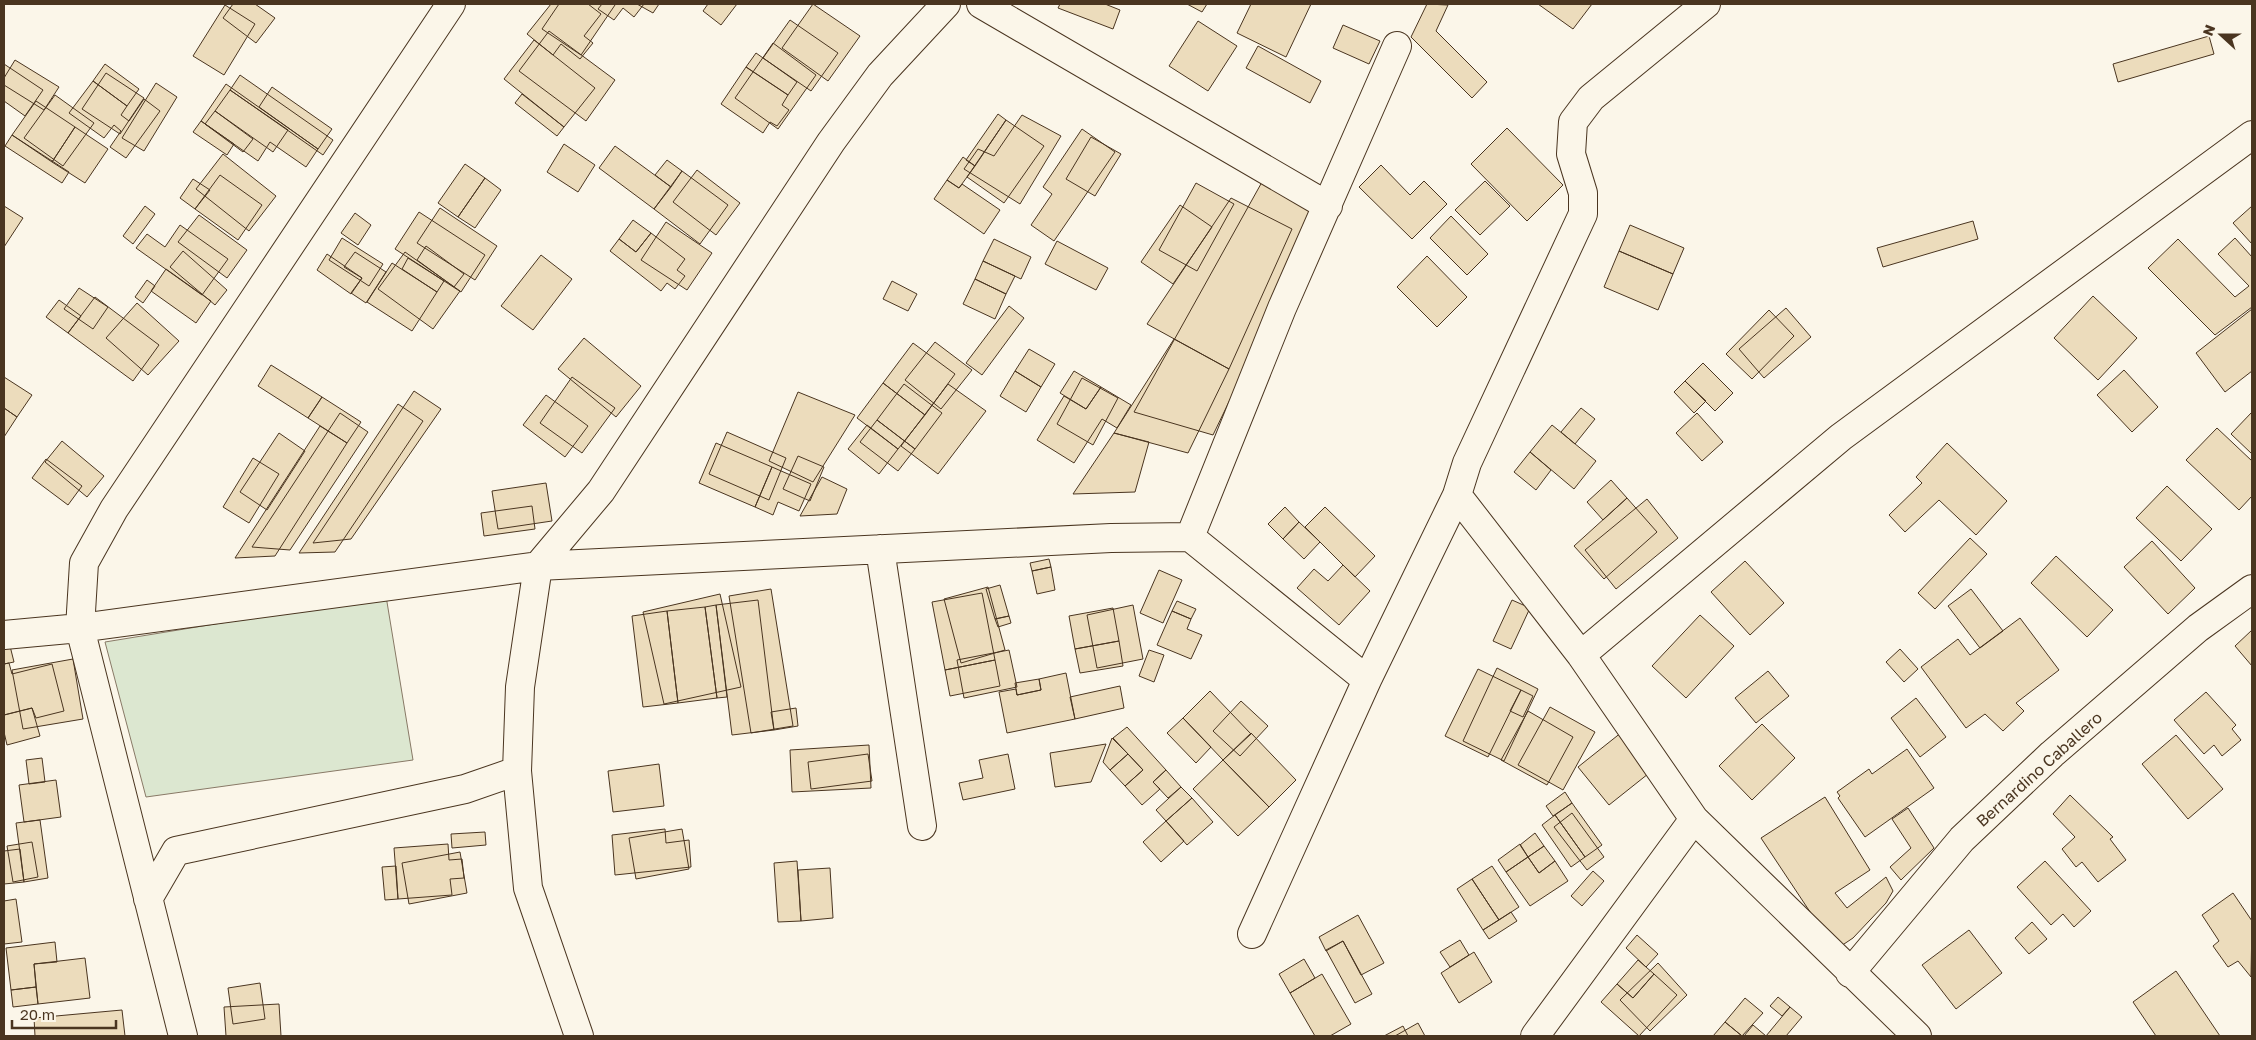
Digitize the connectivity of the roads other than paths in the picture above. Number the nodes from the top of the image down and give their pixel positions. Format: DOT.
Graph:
graph roads {
  1 [pos="450,4"];
  2 [pos="946,4"];
  3 [pos="981,4"];
  4 [pos="1706,4"];
  5 [pos="1396,46"];
  6 [pos="2252,135"];
  7 [pos="1328,206"];
  8 [pos="1457,495"];
  9 [pos="1190,537"];
  10 [pos="880,549"];
  11 [pos="538,566"];
  12 [pos="2252,589"];
  13 [pos="80,628"];
  14 [pos="4,635"];
  15 [pos="1582,654"];
  16 [pos="1367,680"];
  17 [pos="517,772"];
  18 [pos="1694,819"];
  19 [pos="922,826"];
  20 [pos="148,899"];
  21 [pos="1252,934"];
  22 [pos="1850,973"];
  23 [pos="183,1036"];
  24 [pos="579,1036"];
  25 [pos="1535,1036"];
  26 [pos="1917,1036"];
  1 -- 13 [label="street"];
  2 -- 11 [label="street"];
  3 -- 7 [label="street"];
  4 -- 8 [label="street"];
  5 -- 7 [label="street"];
  6 -- 15 [label="street"];
  7 -- 9 [label="street"];
  8 -- 15 [label="street"];
  8 -- 16 [label="street"];
  9 -- 10 [label="street"];
  9 -- 16 [label="street"];
  10 -- 11 [label="street"];
  10 -- 19 [label="street"];
  11 -- 13 [label="street"];
  11 -- 17 [label="street"];
  12 -- 22 [label="street, Bernardino Caballero"];
  13 -- 14 [label="street"];
  13 -- 20 [label="street"];
  15 -- 18 [label="street"];
  16 -- 21 [label="street"];
  17 -- 20 [label="street"];
  17 -- 24 [label="street"];
  18 -- 22 [label="street"];
  18 -- 25 [label="street"];
  20 -- 23 [label="street"];
  22 -- 26 [label="street"];
}
